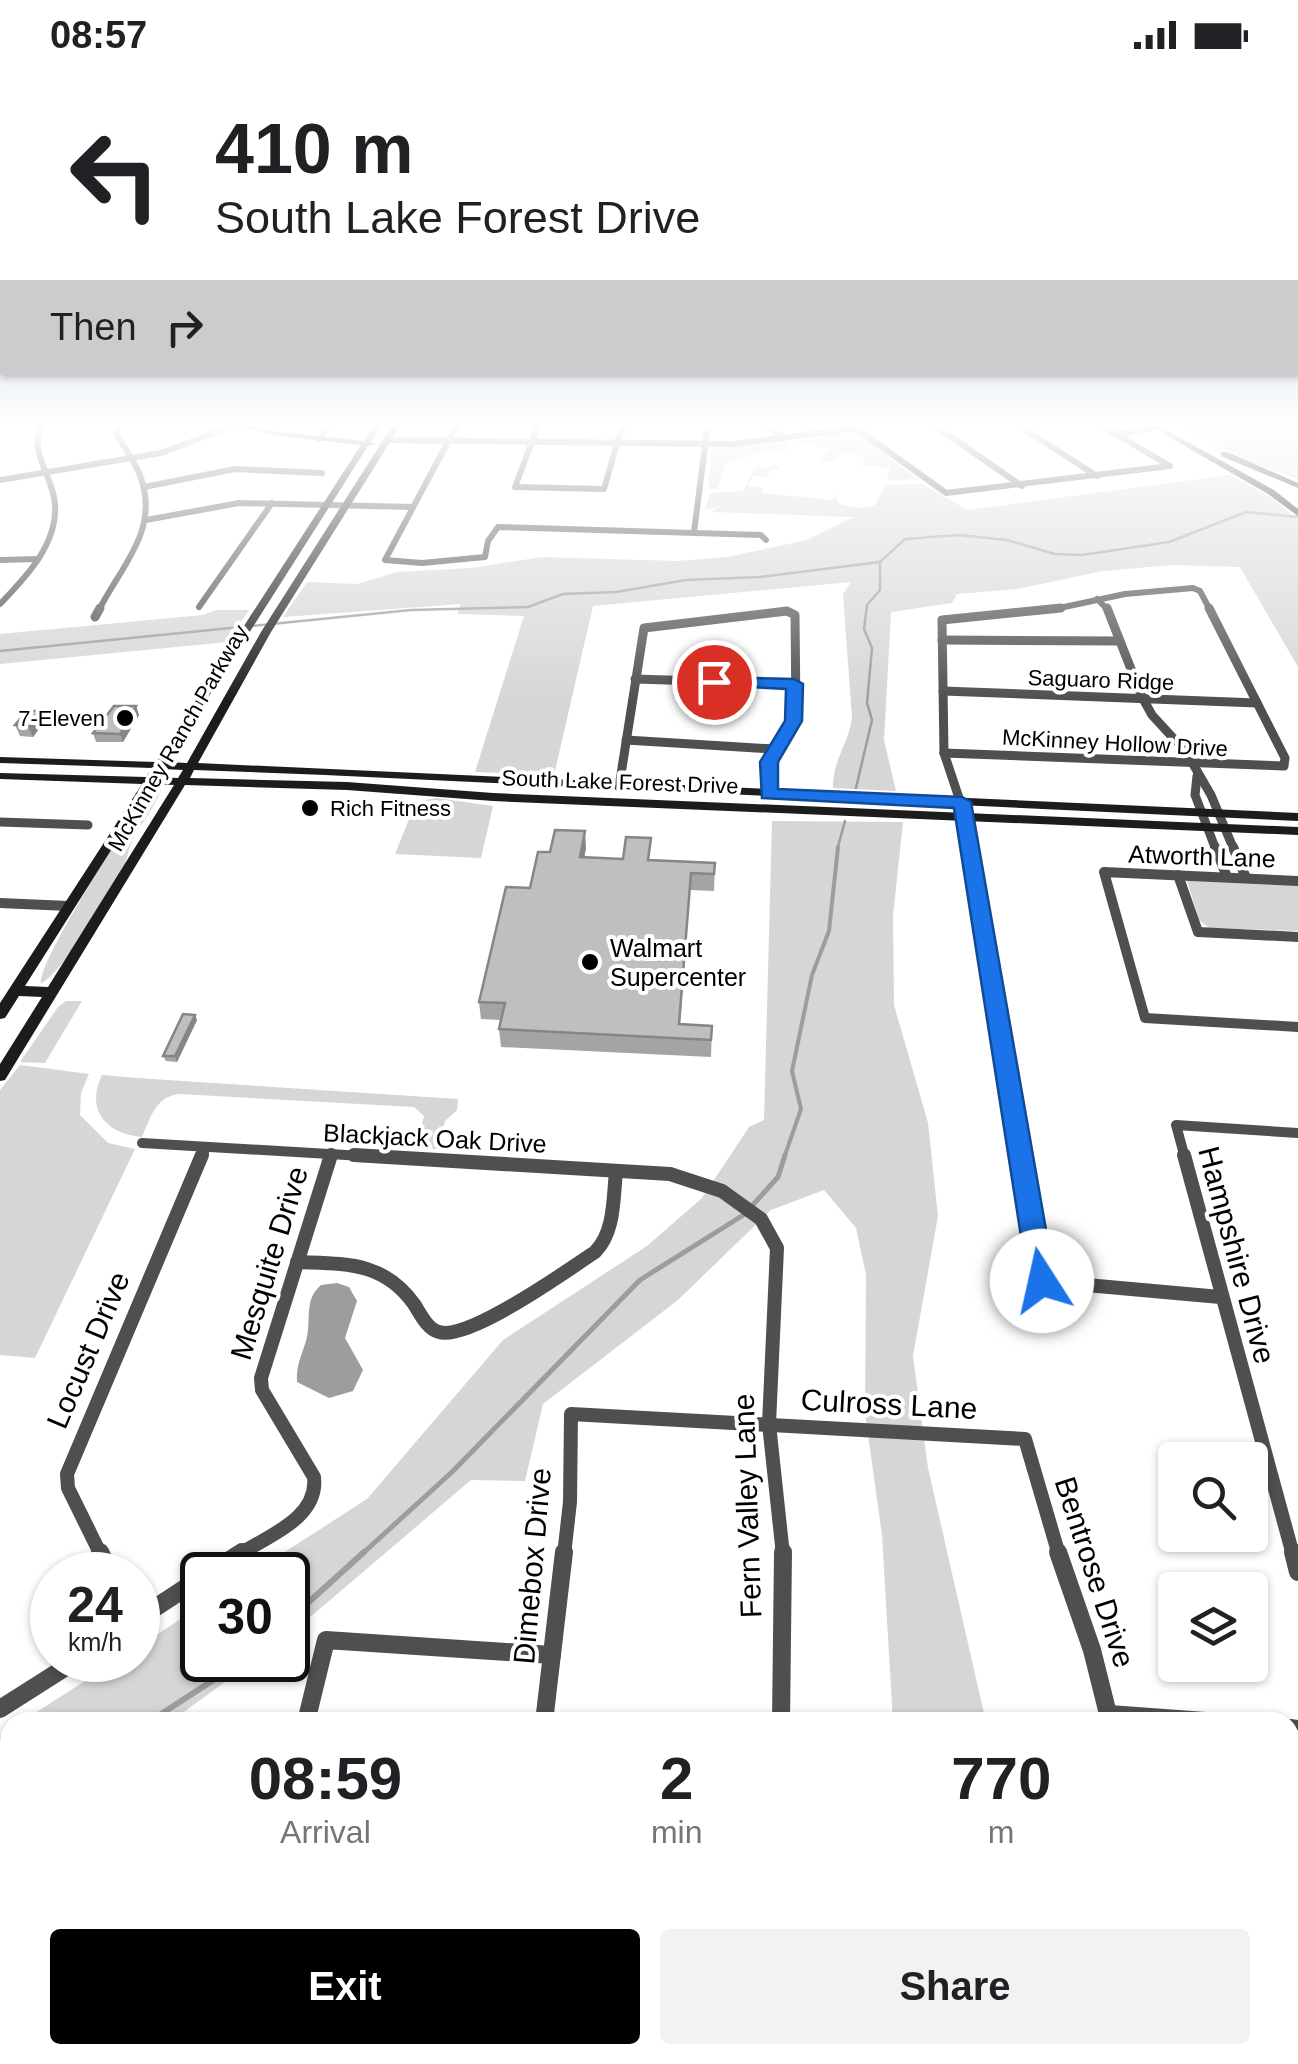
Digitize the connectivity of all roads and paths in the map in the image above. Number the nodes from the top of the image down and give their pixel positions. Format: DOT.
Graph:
graph roads {
  1 [pos="55,516"];
  2 [pos="146,516"];
  3 [pos="169,516"];
  4 [pos="263,516"];
  5 [pos="319,516"];
  6 [pos="340,516"];
  7 [pos="408,516"];
  8 [pos="696,516"];
  9 [pos="146,520"];
  10 [pos="694,532"];
  11 [pos="766,540"];
  12 [pos="38,559"];
  13 [pos="0,560"];
  14 [pos="1097,598"];
  15 [pos="0,604"];
  16 [pos="200,607"];
  17 [pos="94,617"];
  18 [pos="942,640"];
  19 [pos="1120,641"];
  20 [pos="226,658"];
  21 [pos="240,678"];
  22 [pos="634,679"];
  23 [pos="794,684"];
  24 [pos="943,692"];
  25 [pos="1144,699"];
  26 [pos="1257,703"];
  27 [pos="626,740"];
  28 [pos="774,749"];
  29 [pos="944,753"];
  30 [pos="0,760"];
  31 [pos="1190,764"];
  32 [pos="159,765"];
  33 [pos="190,766"];
  34 [pos="0,776"];
  35 [pos="1196,776"];
  36 [pos="150,780"];
  37 [pos="182,781"];
  38 [pos="514,782"];
  39 [pos="619,787"];
  40 [pos="510,798"];
  41 [pos="769,801"];
  42 [pos="964,809"];
  43 [pos="1219,814"];
  44 [pos="1298,817"];
  45 [pos="1203,820"];
  46 [pos="0,822"];
  47 [pos="88,825"];
  48 [pos="1225,827"];
  49 [pos="1298,830"];
  50 [pos="1178,876"];
  51 [pos="1226,877"];
  52 [pos="1246,878"];
  53 [pos="1298,880"];
  54 [pos="0,903"];
  55 [pos="69,906"];
  56 [pos="1298,937"];
  57 [pos="14,991"];
  58 [pos="52,992"];
  59 [pos="0,1014"];
  60 [pos="1298,1026"];
  61 [pos="0,1076"];
  62 [pos="1298,1133"];
  63 [pos="142,1143"];
  64 [pos="206,1147"];
  65 [pos="331,1154"];
  66 [pos="616,1172"];
  67 [pos="722,1191"];
  68 [pos="298,1262"];
  69 [pos="1220,1297"];
  70 [pos="571,1414"];
  71 [pos="770,1424"];
  72 [pos="1024,1439"];
  73 [pos="100,1552"];
  74 [pos="242,1552"];
  75 [pos="1298,1572"];
  76 [pos="552,1655"];
  77 [pos="42,1682"];
  78 [pos="0,1709"];
  79 [pos="308,1712"];
  80 [pos="545,1712"];
  81 [pos="781,1712"];
  82 [pos="1108,1712"];
  1 -- 12 [label="street"];
  2 -- 9 [label="street"];
  3 -- 9 [label="street"];
  4 -- 16 [label="street"];
  5 -- 20 [label="main road, McKinney Ranch Parkway"];
  6 -- 21 [label="main road, McKinney Ranch Parkway"];
  7 -- 10 [label="street"];
  8 -- 10 [label="street"];
  9 -- 17 [label="street"];
  10 -- 11 [label="street"];
  12 -- 13 [label="street"];
  12 -- 15 [label="street"];
  14 -- 18 [label="street"];
  14 -- 19 [label="street"];
  14 -- 26 [label="street"];
  18 -- 19 [label="street"];
  18 -- 24 [label="street"];
  19 -- 25 [label="street"];
  20 -- 21 [label="main road"];
  20 -- 32 [label="main road, McKinney Ranch Parkway"];
  21 -- 33 [label="main road, McKinney Ranch Parkway"];
  22 -- 23 [label="street"];
  22 -- 23 [label="street"];
  22 -- 27 [label="street"];
  23 -- 28 [label="street"];
  24 -- 25 [label="street, Saguaro Ridge"];
  24 -- 29 [label="street"];
  25 -- 26 [label="street, Saguaro Ridge"];
  25 -- 31 [label="street"];
  26 -- 31 [label="street, McKinney Hollow Drive"];
  27 -- 28 [label="street"];
  27 -- 39 [label="street"];
  28 -- 41 [label="street"];
  29 -- 31 [label="street, McKinney Hollow Drive"];
  29 -- 42 [label="street"];
  30 -- 32 [label="main road"];
  31 -- 35 [label="street"];
  32 -- 33 [label="main road"];
  32 -- 36 [label="main road, McKinney Ranch Parkway"];
  33 -- 37 [label="main road, McKinney Ranch Parkway"];
  33 -- 38 [label="main road, South Lake Forest Drive"];
  34 -- 36 [label="main road, South Lake Forest Drive"];
  35 -- 43 [label="street"];
  35 -- 45 [label="street"];
  36 -- 37 [label="main road, South Lake Forest Drive"];
  36 -- 55 [label="main road, McKinney Ranch Parkway"];
  37 -- 40 [label="main road, South Lake Forest Drive"];
  37 -- 58 [label="main road, McKinney Ranch Parkway"];
  38 -- 39 [label="main road, South Lake Forest Drive"];
  38 -- 40 [label="main road"];
  39 -- 41 [label="main road, South Lake Forest Drive"];
  40 -- 41 [label="main road, South Lake Forest Drive"];
  41 -- 42 [label="main road, South Lake Forest Drive"];
  42 -- 45 [label="main road, South Lake Forest Drive"];
  42 -- 69 [label="street"];
  43 -- 44 [label="main road, South Lake Forest Drive"];
  43 -- 45 [label="main road, South Lake Forest Drive"];
  43 -- 48 [label="street"];
  45 -- 48 [label="main road, South Lake Forest Drive"];
  45 -- 51 [label="street"];
  46 -- 47 [label="street"];
  48 -- 49 [label="main road, South Lake Forest Drive"];
  48 -- 52 [label="street"];
  50 -- 51 [label="street, Atworth Lane"];
  50 -- 56 [label="street"];
  50 -- 60 [label="street, Atworth Lane"];
  51 -- 52 [label="street, Atworth Lane"];
  52 -- 53 [label="street, Atworth Lane"];
  54 -- 55 [label="street"];
  55 -- 57 [label="main road, McKinney Ranch Parkway"];
  57 -- 58 [label="main road"];
  57 -- 59 [label="main road, McKinney Ranch Parkway"];
  58 -- 61 [label="main road, McKinney Ranch Parkway"];
  62 -- 69 [label="street, Hampshire Drive"];
  63 -- 64 [label="street, Blackjack Oak Drive"];
  64 -- 65 [label="street, Blackjack Oak Drive"];
  64 -- 73 [label="street, Locust Drive"];
  65 -- 66 [label="street, Blackjack Oak Drive"];
  65 -- 68 [label="street, Mesquite Drive"];
  66 -- 67 [label="street, Blackjack Oak Drive"];
  66 -- 68 [label="street"];
  67 -- 71 [label="street, Fern Valley Lane"];
  68 -- 74 [label="street, Mesquite Drive"];
  69 -- 75 [label="street, Hampshire Drive"];
  70 -- 71 [label="street, Culross Lane"];
  70 -- 76 [label="street, Dimebox Drive"];
  71 -- 72 [label="street, Culross Lane"];
  71 -- 81 [label="street, Fern Valley Lane"];
  72 -- 82 [label="street, Bentrose Drive"];
  76 -- 79 [label="street"];
  76 -- 80 [label="street, Dimebox Drive"];
  77 -- 78 [label="street"];
}
